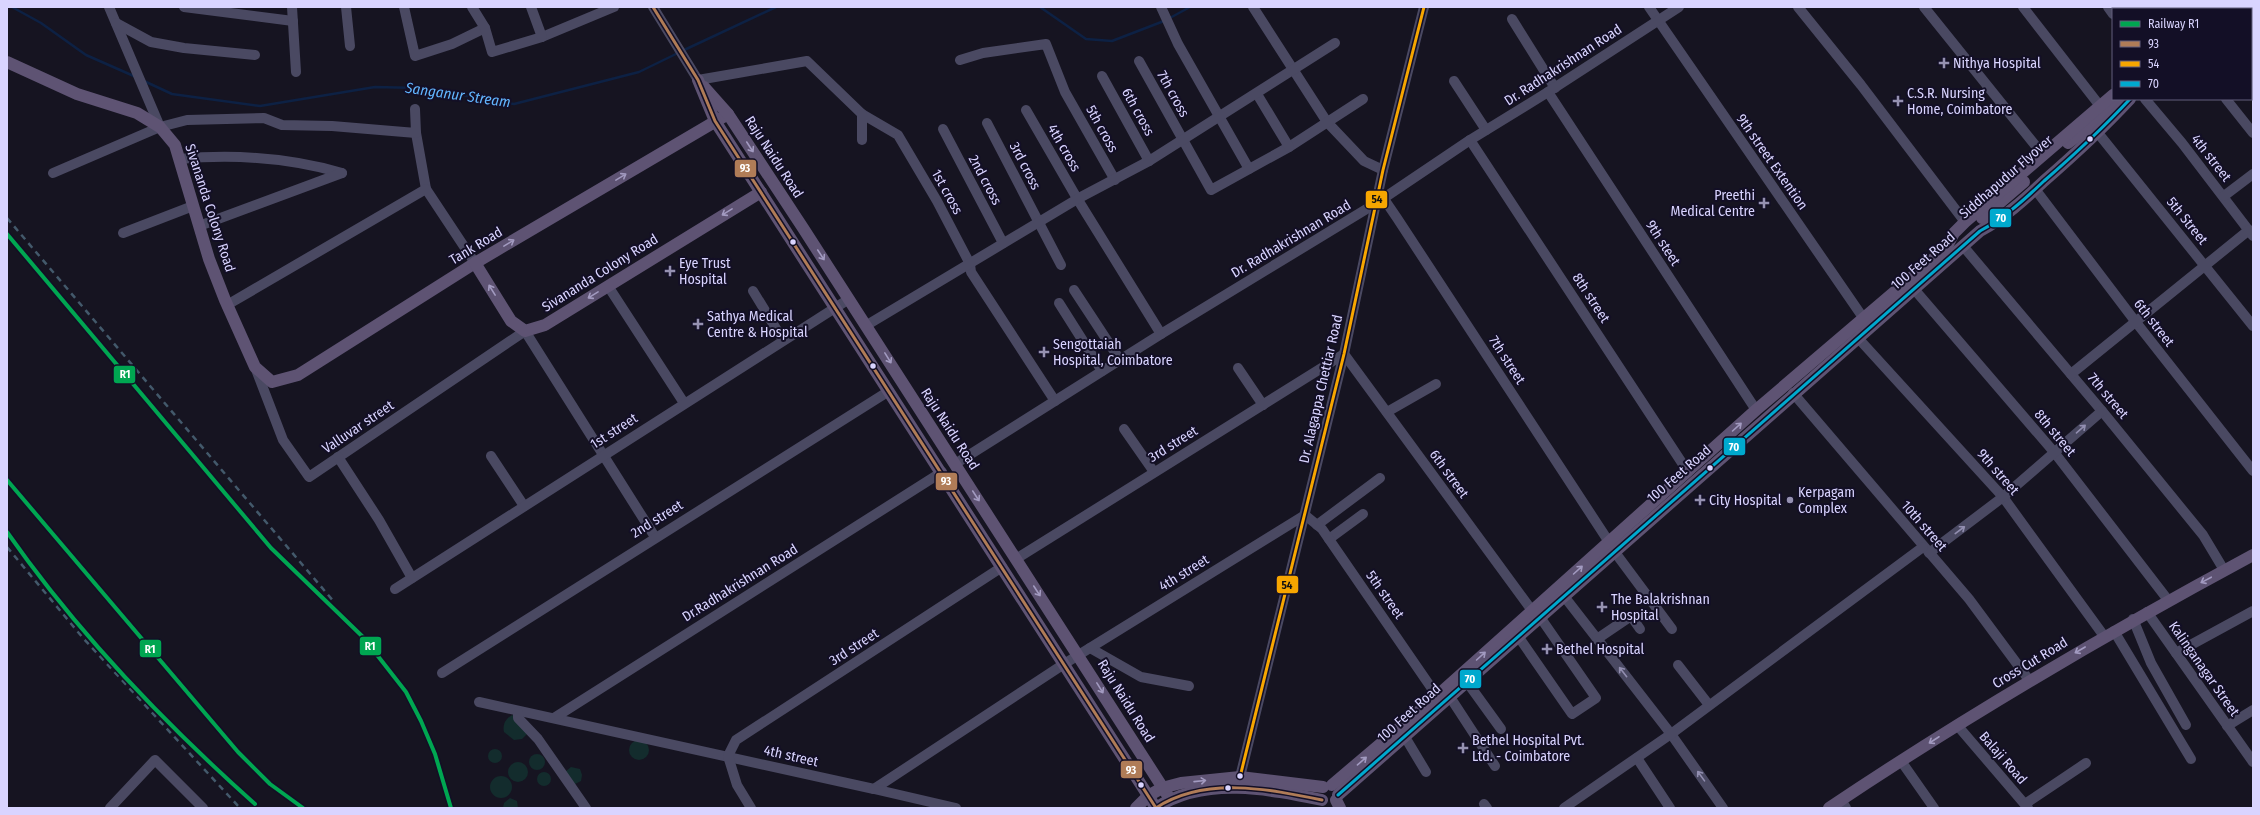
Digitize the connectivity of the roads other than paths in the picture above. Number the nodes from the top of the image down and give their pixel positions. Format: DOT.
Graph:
graph roads {
  1 [pos="109,7"];
  2 [pos="184,7"];
  3 [pos="292,7"];
  4 [pos="346,7"];
  5 [pos="404,7"];
  6 [pos="472,7"];
  7 [pos="531,7"];
  8 [pos="614,7"];
  9 [pos="653,7"];
  10 [pos="1161,7"];
  11 [pos="1253,7"];
  12 [pos="1424,7"];
  13 [pos="1649,7"];
  14 [pos="1679,7"];
  15 [pos="1798,7"];
  16 [pos="1924,7"];
  17 [pos="2023,7"];
  18 [pos="600,9"];
  19 [pos="1512,19"];
  20 [pos="1658,20"];
  21 [pos="293,22"];
  22 [pos="116,24"];
  23 [pos="485,28"];
  24 [pos="542,37"];
  25 [pos="1335,43"];
  26 [pos="350,46"];
  27 [pos="255,56"];
  28 [pos="960,60"];
  29 [pos="1139,61"];
  30 [pos="7,62"];
  31 [pos="1294,71"];
  32 [pos="296,72"];
  33 [pos="1102,76"];
  34 [pos="698,80"];
  35 [pos="1454,81"];
  36 [pos="1551,90"];
  37 [pos="1257,94"];
  38 [pos="2112,96"];
  39 [pos="1363,99"];
  40 [pos="2119,100"];
  41 [pos="2129,100"];
  42 [pos="2146,100"];
  43 [pos="2227,100"];
  44 [pos="2100,106"];
  45 [pos="415,109"];
  46 [pos="1026,110"];
  47 [pos="728,114"];
  48 [pos="862,114"];
  49 [pos="1218,117"];
  50 [pos="715,121"];
  51 [pos="1327,122"];
  52 [pos="987,123"];
  53 [pos="160,127"];
  54 [pos="943,129"];
  55 [pos="1486,130"];
  56 [pos="2093,131"];
  57 [pos="416,133"];
  58 [pos="2253,133"];
  59 [pos="862,140"];
  60 [pos="1183,140"];
  61 [pos="1470,140"];
  62 [pos="1289,146"];
  63 [pos="2043,155"];
  64 [pos="180,159"];
  65 [pos="1149,161"];
  66 [pos="1249,169"];
  67 [pos="1383,170"];
  68 [pos="52,173"];
  69 [pos="2253,174"];
  70 [pos="1115,180"];
  71 [pos="426,188"];
  72 [pos="2035,189"];
  73 [pos="761,192"];
  74 [pos="2224,196"];
  75 [pos="1078,200"];
  76 [pos="1378,202"];
  77 [pos="193,206"];
  78 [pos="1038,223"];
  79 [pos="199,226"];
  80 [pos="1972,227"];
  81 [pos="123,233"];
  82 [pos="2251,233"];
  83 [pos="1003,244"];
  84 [pos="1963,246"];
  85 [pos="475,263"];
  86 [pos="970,264"];
  87 [pos="1061,265"];
  88 [pos="2205,266"];
  89 [pos="608,286"];
  90 [pos="1914,289"];
  91 [pos="1074,290"];
  92 [pos="753,291"];
  93 [pos="849,299"];
  94 [pos="1059,303"];
  95 [pos="227,305"];
  96 [pos="836,307"];
  97 [pos="1864,319"];
  98 [pos="2134,321"];
  99 [pos="867,325"];
  100 [pos="2253,326"];
  101 [pos="525,331"];
  102 [pos="1161,334"];
  103 [pos="1858,338"];
  104 [pos="783,340"];
  105 [pos="1344,354"];
  106 [pos="1120,360"];
  107 [pos="255,367"];
  108 [pos="1238,368"];
  109 [pos="1102,371"];
  110 [pos="2071,374"];
  111 [pos="1436,384"];
  112 [pos="889,391"];
  113 [pos="1793,393"];
  114 [pos="1055,401"];
  115 [pos="684,403"];
  116 [pos="1262,405"];
  117 [pos="1756,410"];
  118 [pos="2102,411"];
  119 [pos="1387,412"];
  120 [pos="1124,429"];
  121 [pos="2054,452"];
  122 [pos="602,455"];
  123 [pos="491,456"];
  124 [pos="338,457"];
  125 [pos="955,464"];
  126 [pos="2253,471"];
  127 [pos="942,472"];
  128 [pos="1154,472"];
  129 [pos="1688,472"];
  130 [pos="1380,478"];
  131 [pos="2003,497"];
  132 [pos="524,506"];
  133 [pos="1364,514"];
  134 [pos="1305,515"];
  135 [pos="1317,525"];
  136 [pos="655,537"];
  137 [pos="1329,539"];
  138 [pos="1612,546"];
  139 [pos="1926,550"];
  140 [pos="2253,555"];
  141 [pos="1016,559"];
  142 [pos="1002,567"];
  143 [pos="2224,570"];
  144 [pos="412,578"];
  145 [pos="395,589"];
  146 [pos="1560,592"];
  147 [pos="2168,600"];
  148 [pos="2253,611"];
  149 [pos="2147,612"];
  150 [pos="1536,615"];
  151 [pos="2133,619"];
  152 [pos="1640,628"];
  153 [pos="1672,629"];
  154 [pos="2109,633"];
  155 [pos="1518,636"];
  156 [pos="1598,639"];
  157 [pos="1090,648"];
  158 [pos="2176,653"];
  159 [pos="1079,655"];
  160 [pos="1064,664"];
  161 [pos="1678,665"];
  162 [pos="442,673"];
  163 [pos="2029,680"];
  164 [pos="1467,682"];
  165 [pos="1189,686"];
  166 [pos="1437,696"];
  167 [pos="1450,697"];
  168 [pos="479,702"];
  169 [pos="1709,705"];
  170 [pos="2253,710"];
  171 [pos="518,712"];
  172 [pos="554,718"];
  173 [pos="1957,725"];
  174 [pos="2186,725"];
  175 [pos="2227,726"];
  176 [pos="1501,729"];
  177 [pos="1671,734"];
  178 [pos="1405,737"];
  179 [pos="728,756"];
  180 [pos="1637,758"];
  181 [pos="2191,759"];
  182 [pos="1902,761"];
  183 [pos="2253,762"];
  184 [pos="2086,763"];
  185 [pos="1495,766"];
  186 [pos="1426,772"];
  187 [pos="1240,777"];
  188 [pos="1162,788"];
  189 [pos="874,790"];
  190 [pos="1148,796"];
  191 [pos="1331,798"];
  192 [pos="1170,799"];
  193 [pos="1843,804"];
  194 [pos="2026,806"];
  195 [pos="110,808"];
  196 [pos="203,808"];
  197 [pos="586,808"];
  198 [pos="751,808"];
  199 [pos="956,808"];
  200 [pos="1136,808"];
  201 [pos="1156,808"];
  202 [pos="1564,808"];
  203 [pos="1670,808"];
  204 [pos="1724,808"];
  205 [pos="1829,808"];
  206 [pos="1934,808"];
  1 -- 22 [label="street"];
  2 -- 21 [label="street"];
  3 -- 21 [label="street"];
  4 -- 26 [label="street"];
  5 -- 23 [label="street"];
  6 -- 23 [label="street"];
  7 -- 24 [label="street"];
  8 -- 18 [label="street"];
  9 -- 34 [label="street"];
  10 -- 49 [label="street"];
  11 -- 31 [label="street"];
  12 -- 67 [label="street, Dr. Alagappa Chettiar Road"];
  13 -- 20 [label="street, 9th street Extention"];
  14 -- 20 [label="street, Dr. Radhakrishnan Road"];
  15 -- 80 [label="street"];
  16 -- 63 [label="street"];
  17 -- 44 [label="street"];
  18 -- 24 [label="street"];
  19 -- 36 [label="street, 9th steet"];
  20 -- 36 [label="street, Dr. Radhakrishnan Road"];
  20 -- 97 [label="street, 9th street Extention"];
  21 -- 32 [label="street"];
  22 -- 27 [label="street"];
  22 -- 53 [label="street"];
  23 -- 24 [label="street"];
  25 -- 31 [label="street"];
  28 -- 70 [label="street, 5th cross"];
  29 -- 60 [label="street, 7th cross"];
  30 -- 53 [label="main road, Sivananda Colony Road"];
  31 -- 37 [label="street"];
  31 -- 51 [label="street"];
  33 -- 65 [label="street, 6th cross"];
  34 -- 47 [label="main road, Raju Naidu Road"];
  34 -- 48 [label="street"];
  34 -- 50 [label="main road"];
  35 -- 55 [label="street"];
  36 -- 55 [label="street, Dr. Radhakrishnan Road"];
  36 -- 117 [label="street, 9th steet"];
  37 -- 49 [label="street"];
  37 -- 62 [label="street"];
  38 -- 44 [label="main road, 100 Feet Road"];
  39 -- 51 [label="street"];
  40 -- 56 [label="main road, Siddhapudur Flyover"];
  41 -- 56 [label="main road, 100 Feet Road"];
  42 -- 74 [label="street, 4th street"];
  43 -- 58 [label="street"];
  44 -- 63 [label="main road, 100 Feet Road"];
  45 -- 57 [label="street"];
  46 -- 75 [label="street, 4th cross"];
  47 -- 50 [label="main road, Tank Road"];
  47 -- 93 [label="main road, Raju Naidu Road, one-way"];
  48 -- 59 [label="street"];
  48 -- 86 [label="street, 1st cross"];
  49 -- 60 [label="street"];
  49 -- 66 [label="street"];
  50 -- 73 [label="main road"];
  85 -- 50 [label="main road, Tank Road, one-way"];
  51 -- 62 [label="street"];
  51 -- 67 [label="street"];
  52 -- 78 [label="street, 3rd cross"];
  53 -- 57 [label="street"];
  53 -- 64 [label="main road, Sivananda Colony Road"];
  53 -- 68 [label="street"];
  54 -- 83 [label="street, 2nd cross"];
  55 -- 61 [label="street, Dr. Radhakrishnan Road"];
  56 -- 72 [label="main road, 100 Feet Road"];
  56 -- 80 [label="main road, Siddhapudur Flyover"];
  56 -- 80 [label="main road, Siddhapudur Flyover"];
  56 -- 88 [label="street, 5th Street"];
  57 -- 71 [label="street"];
  60 -- 65 [label="street"];
  60 -- 66 [label="street, 7th cross"];
  61 -- 76 [label="street, Dr. Radhakrishnan Road"];
  61 -- 129 [label="street, 8th street"];
  62 -- 66 [label="street"];
  63 -- 80 [label="main road, 100 Feet Road"];
  64 -- 77 [label="main road, Sivananda Colony Road"];
  64 -- 79 [label="street"];
  65 -- 70 [label="street"];
  67 -- 76 [label="street, Dr. Alagappa Chettiar Road"];
  69 -- 74 [label="street"];
  70 -- 75 [label="street"];
  71 -- 85 [label="street"];
  71 -- 95 [label="street"];
  72 -- 80 [label="main road, 100 Feet Road"];
  72 -- 98 [label="street, 6th street"];
  73 -- 89 [label="main road, Sivananda Colony Road, one-way"];
  73 -- 96 [label="main road"];
  74 -- 82 [label="street, 4th street"];
  75 -- 78 [label="street"];
  75 -- 102 [label="street, 4th cross"];
  76 -- 102 [label="street, Dr. Radhakrishnan Road"];
  76 -- 105 [label="street, Dr. Alagappa Chettiar Road"];
  76 -- 138 [label="street, 7th street"];
  77 -- 79 [label="main road, Sivananda Colony Road"];
  77 -- 81 [label="street"];
  78 -- 83 [label="street"];
  78 -- 87 [label="street, 3rd cross"];
  79 -- 95 [label="main road, Sivananda Colony Road"];
  80 -- 84 [label="main road, 100 Feet Road"];
  80 -- 97 [label="main road, 100 Feet Road"];
  82 -- 88 [label="street"];
  83 -- 86 [label="street"];
  84 -- 90 [label="main road, 100 Feet Road"];
  84 -- 110 [label="street, 7th street"];
  101 -- 85 [label="main road, one-way"];
  85 -- 107 [label="main road, Tank Road"];
  86 -- 99 [label="street"];
  86 -- 114 [label="street, 1st cross"];
  88 -- 98 [label="street"];
  88 -- 100 [label="street, 5th Street"];
  89 -- 101 [label="main road, Sivananda Colony Road, one-way"];
  89 -- 115 [label="street"];
  90 -- 103 [label="main road, 100 Feet Road"];
  90 -- 121 [label="street, 8th street"];
  91 -- 106 [label="street"];
  92 -- 104 [label="street"];
  93 -- 96 [label="street, 1st street"];
  93 -- 99 [label="main road, Raju Naidu Road"];
  94 -- 109 [label="street"];
  95 -- 107 [label="main road, Sivananda Colony Road"];
  96 -- 104 [label="street, 1st street"];
  96 -- 112 [label="main road"];
  97 -- 117 [label="main road, 100 Feet Road"];
  98 -- 110 [label="street"];
  98 -- 126 [label="street, 6th street"];
  99 -- 125 [label="main road, Raju Naidu Road, one-way"];
  101 -- 122 [label="street"];
  101 -- 124 [label="street, Valluvar street"];
  102 -- 106 [label="street, Dr. Radhakrishnan Road"];
  103 -- 113 [label="main road, 100 Feet Road"];
  103 -- 131 [label="street, 9th street"];
  104 -- 115 [label="street, 1st street"];
  105 -- 116 [label="street, 3rd street"];
  105 -- 119 [label="street, 6th street"];
  105 -- 134 [label="street, Dr. Alagappa Chettiar Road"];
  106 -- 109 [label="street, Dr. Radhakrishnan Road"];
  107 -- 124 [label="street, Valluvar street"];
  108 -- 116 [label="street"];
  109 -- 114 [label="street, Dr. Radhakrishnan Road"];
  110 -- 118 [label="street, 7th street"];
  111 -- 119 [label="street"];
  112 -- 127 [label="main road"];
  112 -- 136 [label="street, 2nd street"];
  113 -- 138 [label="main road, 100 Feet Road"];
  113 -- 139 [label="street, 10th street"];
  114 -- 125 [label="street, Dr. Radhakrishnan Road"];
  115 -- 122 [label="street, 1st street"];
  116 -- 128 [label="street, 3rd street"];
  129 -- 117 [label="main road, 100 Feet Road, one-way"];
  121 -- 118 [label="street, one-way"];
  118 -- 143 [label="street, 7th street"];
  119 -- 150 [label="street, 6th street"];
  120 -- 128 [label="street"];
  121 -- 131 [label="street"];
  121 -- 147 [label="street, 8th street"];
  122 -- 132 [label="street, 1st street"];
  122 -- 136 [label="street"];
  123 -- 132 [label="street"];
  124 -- 144 [label="street"];
  125 -- 141 [label="main road, Raju Naidu Road, one-way"];
  127 -- 142 [label="main road"];
  127 -- 172 [label="street, Dr.Radhakrishnan Road"];
  128 -- 141 [label="street, 3rd street"];
  129 -- 138 [label="main road, 100 Feet Road"];
  130 -- 135 [label="street"];
  139 -- 131 [label="street, one-way"];
  131 -- 154 [label="street, 9th street"];
  132 -- 144 [label="street, 1st street"];
  133 -- 137 [label="street"];
  134 -- 135 [label="street, 5th street"];
  134 -- 157 [label="street, 4th street"];
  134 -- 187 [label="street, Dr. Alagappa Chettiar Road"];
  135 -- 137 [label="street, 5th street"];
  136 -- 162 [label="street, 2nd street"];
  137 -- 166 [label="street, 5th street"];
  138 -- 146 [label="main road, 100 Feet Road"];
  138 -- 153 [label="street"];
  139 -- 163 [label="street, 10th street"];
  139 -- 169 [label="street"];
  140 -- 143 [label="main road, Cross Cut Road"];
  141 -- 159 [label="main road, Raju Naidu Road, one-way"];
  142 -- 160 [label="main road"];
  142 -- 179 [label="street, 3rd street"];
  143 -- 147 [label="main road, Cross Cut Road, one-way"];
  144 -- 145 [label="street, 1st street"];
  146 -- 150 [label="main road, 100 Feet Road"];
  146 -- 156 [label="street"];
  147 -- 149 [label="main road, Cross Cut Road"];
  148 -- 158 [label="street"];
  149 -- 151 [label="main road, Cross Cut Road"];
  149 -- 158 [label="street, Kalinganagar Street"];
  150 -- 155 [label="main road, 100 Feet Road"];
  150 -- 155 [label="street, 6th street"];
  166 -- 150 [label="main road, 100 Feet Road, one-way"];
  151 -- 154 [label="main road, Cross Cut Road"];
  151 -- 174 [label="street"];
  152 -- 156 [label="street"];
  154 -- 163 [label="main road, Cross Cut Road, one-way"];
  154 -- 181 [label="street, 9th street"];
  155 -- 164 [label="main road, 100 Feet Road"];
  177 -- 156 [label="street, one-way"];
  157 -- 159 [label="street, 4th street"];
  157 -- 165 [label="street"];
  158 -- 175 [label="street, Kalinganagar Street"];
  159 -- 160 [label="street, 4th street"];
  159 -- 188 [label="main road, Raju Naidu Road, one-way"];
  160 -- 189 [label="street"];
  160 -- 190 [label="main road"];
  161 -- 169 [label="street"];
  163 -- 173 [label="main road, Cross Cut Road"];
  164 -- 167 [label="main road, 100 Feet Road"];
  164 -- 176 [label="street"];
  191 -- 166 [label="main road, 100 Feet Road, one-way"];
  167 -- 178 [label="main road, 100 Feet Road"];
  167 -- 185 [label="street"];
  168 -- 171 [label="street, 4th street"];
  169 -- 177 [label="street"];
  170 -- 175 [label="street"];
  171 -- 172 [label="street, 4th street"];
  171 -- 197 [label="street"];
  172 -- 179 [label="street, 4th street"];
  173 -- 182 [label="main road, Cross Cut Road, one-way"];
  173 -- 194 [label="street, Balaji Road"];
  175 -- 183 [label="street, Kalinganagar Street"];
  177 -- 180 [label="street"];
  204 -- 177 [label="street, one-way"];
  178 -- 186 [label="street"];
  178 -- 191 [label="main road, 100 Feet Road"];
  179 -- 189 [label="street, 4th street"];
  179 -- 198 [label="street"];
  180 -- 202 [label="street"];
  180 -- 203 [label="street"];
  182 -- 193 [label="main road, Cross Cut Road"];
  182 -- 206 [label="street"];
  184 -- 194 [label="street"];
  188 -- 187 [label="main road, one-way"];
  187 -- 191 [label="main road"];
  188 -- 190 [label="main road"];
  188 -- 192 [label="main road, Raju Naidu Road"];
  189 -- 199 [label="street, 4th street"];
  190 -- 200 [label="main road"];
  190 -- 201 [label="main road"];
  191 -- 192 [label="main road"];
  192 -- 201 [label="main road"];
  193 -- 205 [label="main road, Cross Cut Road"];
  195 -- 196 [label="street"];
}
